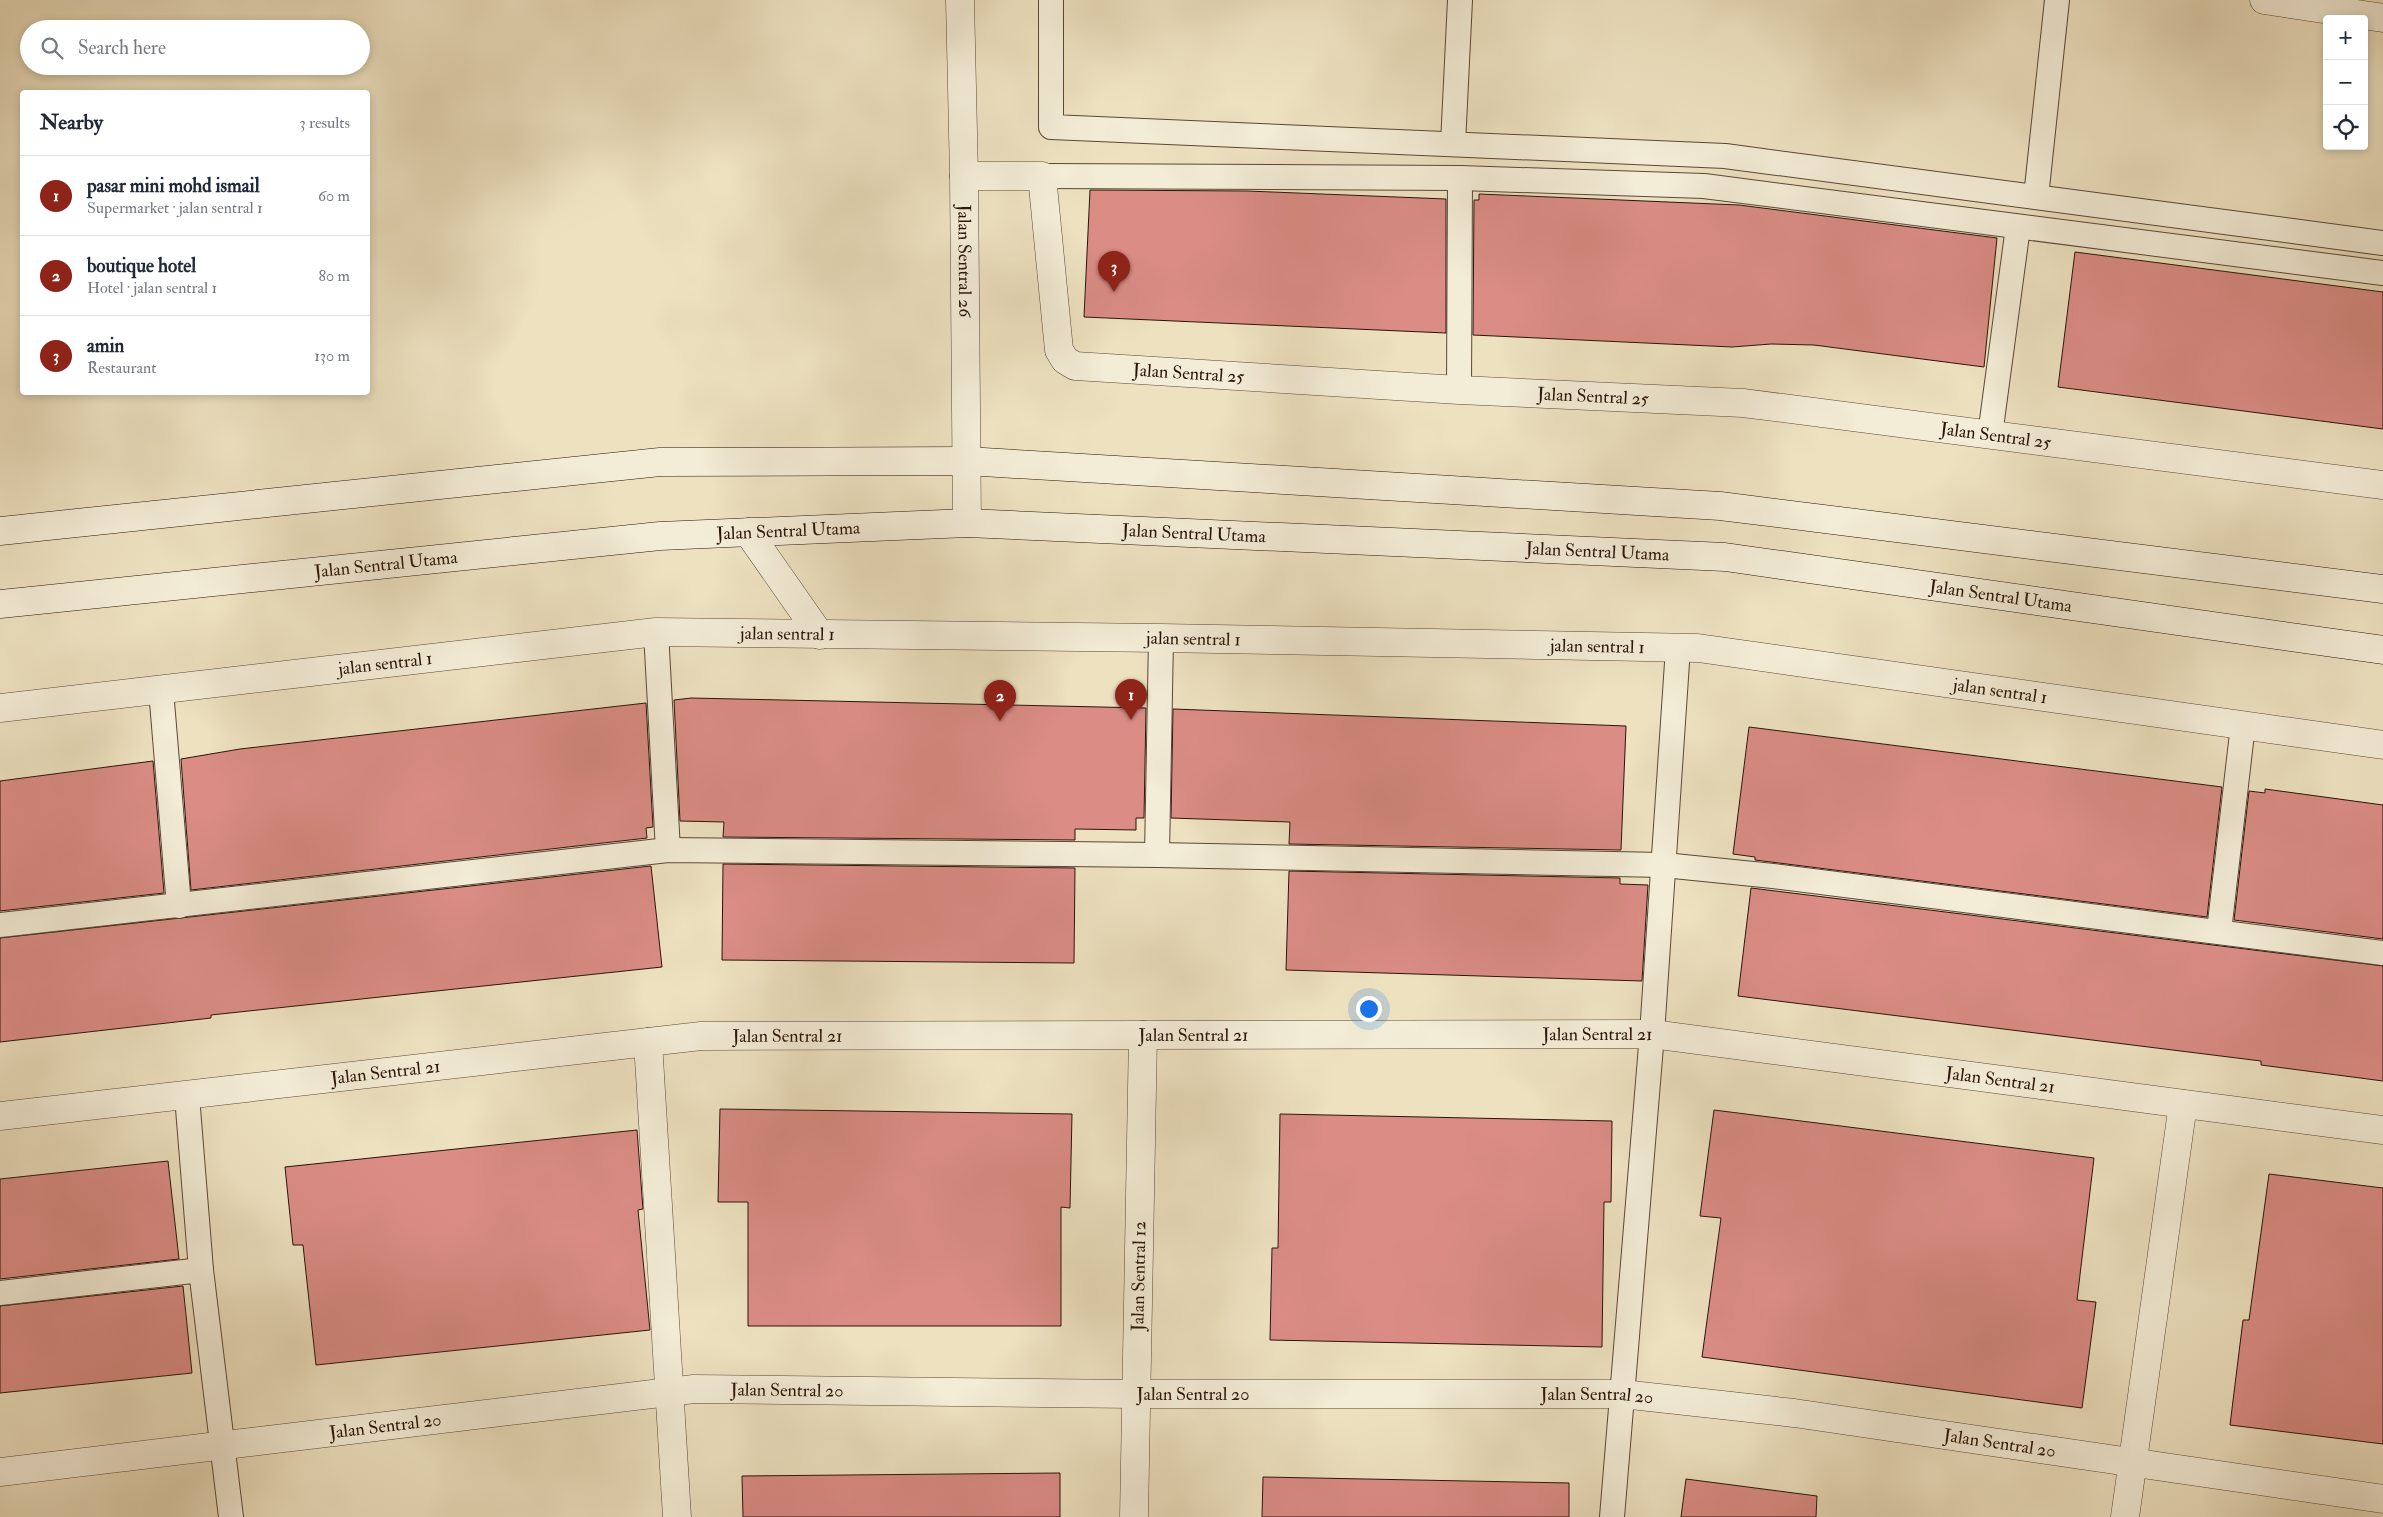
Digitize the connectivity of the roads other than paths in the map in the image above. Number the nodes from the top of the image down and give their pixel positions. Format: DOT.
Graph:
graph roads {
  1 [pos="960,0"];
  2 [pos="1051,0"];
  3 [pos="1460,0"];
  4 [pos="2057,0"];
  5 [pos="2264,0"];
  6 [pos="2383,18"];
  7 [pos="1453,144"];
  8 [pos="964,176"];
  9 [pos="1042,176"];
  10 [pos="1460,178"];
  11 [pos="2036,198"];
  12 [pos="2018,227"];
  13 [pos="2383,243"];
  14 [pos="2383,273"];
  15 [pos="1459,390"];
  16 [pos="1990,435"];
  17 [pos="966,461"];
  18 [pos="2383,485"];
  19 [pos="967,523"];
  20 [pos="0,531"];
  21 [pos="748,532"];
  22 [pos="2383,588"];
  23 [pos="0,604"];
  24 [pos="656,632"];
  25 [pos="820,635"];
  26 [pos="1161,638"];
  27 [pos="1678,648"];
  28 [pos="2383,650"];
  29 [pos="161,690"];
  30 [pos="0,708"];
  31 [pos="2243,725"];
  32 [pos="2383,745"];
  33 [pos="668,850"];
  34 [pos="1157,855"];
  35 [pos="1664,865"];
  36 [pos="179,906"];
  37 [pos="0,925"];
  38 [pos="2219,931"];
  39 [pos="2383,953"];
  40 [pos="1652,1034"];
  41 [pos="1142,1035"];
  42 [pos="648,1042"];
  43 [pos="187,1096"];
  44 [pos="2182,1104"];
  45 [pos="0,1116"];
  46 [pos="2383,1130"];
  47 [pos="201,1270"];
  48 [pos="0,1293"];
  49 [pos="669,1392"];
  50 [pos="1135,1394"];
  51 [pos="1622,1394"];
  52 [pos="223,1446"];
  53 [pos="2133,1462"];
  54 [pos="0,1472"];
  55 [pos="2383,1499"];
  56 [pos="231,1517"];
  57 [pos="678,1517"];
  58 [pos="1134,1517"];
  59 [pos="1612,1517"];
  60 [pos="2125,1517"];
  1 -- 8 [label="street, Jalan Sentral 26"];
  2 -- 7 [label="lane"];
  3 -- 7 [label="lane"];
  4 -- 11 [label="lane"];
  5 -- 6 [label="street"];
  7 -- 11 [label="lane"];
  8 -- 9 [label="street"];
  8 -- 17 [label="street, Jalan Sentral 26"];
  9 -- 10 [label="lane"];
  9 -- 15 [label="street, Jalan Sentral 25"];
  10 -- 12 [label="lane"];
  10 -- 15 [label="lane"];
  11 -- 13 [label="lane"];
  12 -- 14 [label="lane"];
  12 -- 16 [label="lane"];
  15 -- 16 [label="street, Jalan Sentral 25"];
  16 -- 18 [label="street, Jalan Sentral 25"];
  17 -- 19 [label="street, Jalan Sentral 26"];
  17 -- 20 [label="street"];
  17 -- 22 [label="street"];
  19 -- 21 [label="street, Jalan Sentral Utama"];
  19 -- 28 [label="street, Jalan Sentral Utama"];
  21 -- 23 [label="street, Jalan Sentral Utama"];
  21 -- 25 [label="street"];
  24 -- 25 [label="street, jalan sentral 1"];
  24 -- 29 [label="street, jalan sentral 1"];
  24 -- 33 [label="lane"];
  25 -- 26 [label="street, jalan sentral 1"];
  26 -- 27 [label="street, jalan sentral 1"];
  26 -- 34 [label="lane"];
  27 -- 31 [label="street, jalan sentral 1"];
  27 -- 35 [label="lane"];
  29 -- 30 [label="street, jalan sentral 1"];
  29 -- 36 [label="lane"];
  31 -- 32 [label="street, jalan sentral 1"];
  31 -- 38 [label="lane"];
  33 -- 34 [label="lane"];
  33 -- 36 [label="lane"];
  34 -- 35 [label="lane"];
  35 -- 38 [label="lane"];
  35 -- 40 [label="lane"];
  36 -- 37 [label="lane"];
  38 -- 39 [label="lane"];
  40 -- 41 [label="street, Jalan Sentral 21"];
  40 -- 44 [label="street, Jalan Sentral 21"];
  40 -- 51 [label="lane"];
  41 -- 42 [label="street, Jalan Sentral 21"];
  41 -- 50 [label="street, Jalan Sentral 12"];
  42 -- 43 [label="street, Jalan Sentral 21"];
  42 -- 49 [label="street"];
  43 -- 45 [label="street, Jalan Sentral 21"];
  43 -- 47 [label="lane"];
  44 -- 46 [label="street, Jalan Sentral 21"];
  44 -- 53 [label="street"];
  47 -- 48 [label="lane"];
  47 -- 52 [label="lane"];
  49 -- 50 [label="street, Jalan Sentral 20"];
  49 -- 52 [label="street, Jalan Sentral 20"];
  49 -- 57 [label="street"];
  50 -- 51 [label="street, Jalan Sentral 20"];
  50 -- 58 [label="street, Jalan Sentral 12"];
  51 -- 53 [label="street, Jalan Sentral 20"];
  51 -- 59 [label="lane"];
  52 -- 54 [label="street, Jalan Sentral 20"];
  52 -- 56 [label="lane"];
  53 -- 55 [label="street, Jalan Sentral 20"];
  53 -- 60 [label="street"];
}
